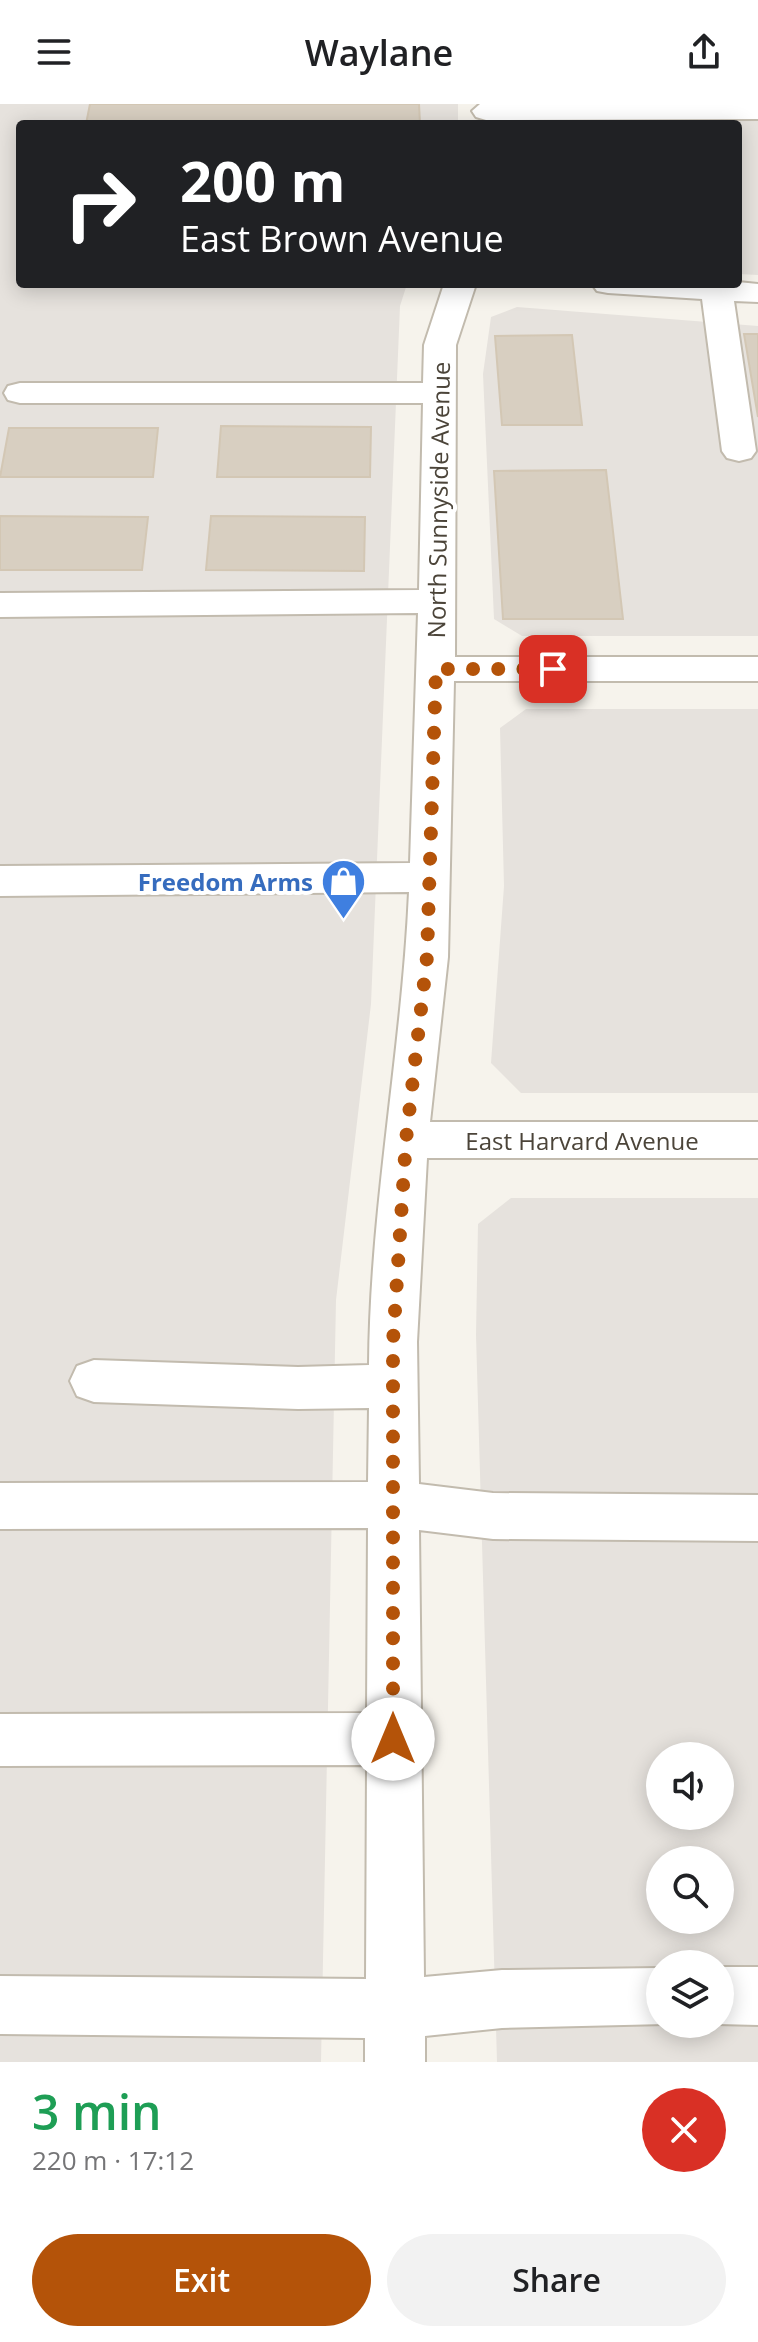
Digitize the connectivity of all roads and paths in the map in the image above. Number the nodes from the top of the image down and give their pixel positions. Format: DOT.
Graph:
graph roads {
  1 [pos="758,110"];
  2 [pos="486,113"];
  3 [pos="459,288"];
  4 [pos="689,288"];
  5 [pos="717,292"];
  6 [pos="758,293"];
  7 [pos="20,393"];
  8 [pos="439,393"];
  9 [pos="739,451"];
  10 [pos="437,601"];
  11 [pos="0,605"];
  12 [pos="436,669"];
  13 [pos="758,669"];
  14 [pos="430,877"];
  15 [pos="0,881"];
  16 [pos="406,1140"];
  17 [pos="758,1140"];
  18 [pos="94,1381"];
  19 [pos="394,1386"];
  20 [pos="394,1504"];
  21 [pos="0,1506"];
  22 [pos="758,1518"];
  23 [pos="393,1739"];
  24 [pos="0,1740"];
  25 [pos="734,1996"];
  26 [pos="758,1996"];
  27 [pos="646,1997"];
  28 [pos="0,2005"];
  29 [pos="394,2036"];
  1 -- 2 [label="street"];
  3 -- 8 [label="street, North Sunnyside Avenue"];
  4 -- 5 [label="street"];
  5 -- 6 [label="street"];
  5 -- 9 [label="street"];
  7 -- 8 [label="street"];
  8 -- 10 [label="street, North Sunnyside Avenue"];
  10 -- 11 [label="street"];
  10 -- 12 [label="street, North Sunnyside Avenue"];
  12 -- 13 [label="street"];
  12 -- 14 [label="street, North Sunnyside Avenue"];
  14 -- 15 [label="street"];
  14 -- 16 [label="street, North Sunnyside Avenue"];
  16 -- 17 [label="street, East Harvard Avenue"];
  16 -- 19 [label="street, North Sunnyside Avenue"];
  18 -- 19 [label="street"];
  19 -- 20 [label="street, North Sunnyside Avenue"];
  20 -- 21 [label="street"];
  20 -- 22 [label="street"];
  20 -- 23 [label="street, North Sunnyside Avenue"];
  23 -- 24 [label="street"];
  23 -- 29 [label="street, North Sunnyside Avenue"];
  25 -- 26 [label="street"];
  27 -- 29 [label="street"];
  28 -- 29 [label="street"];
}
